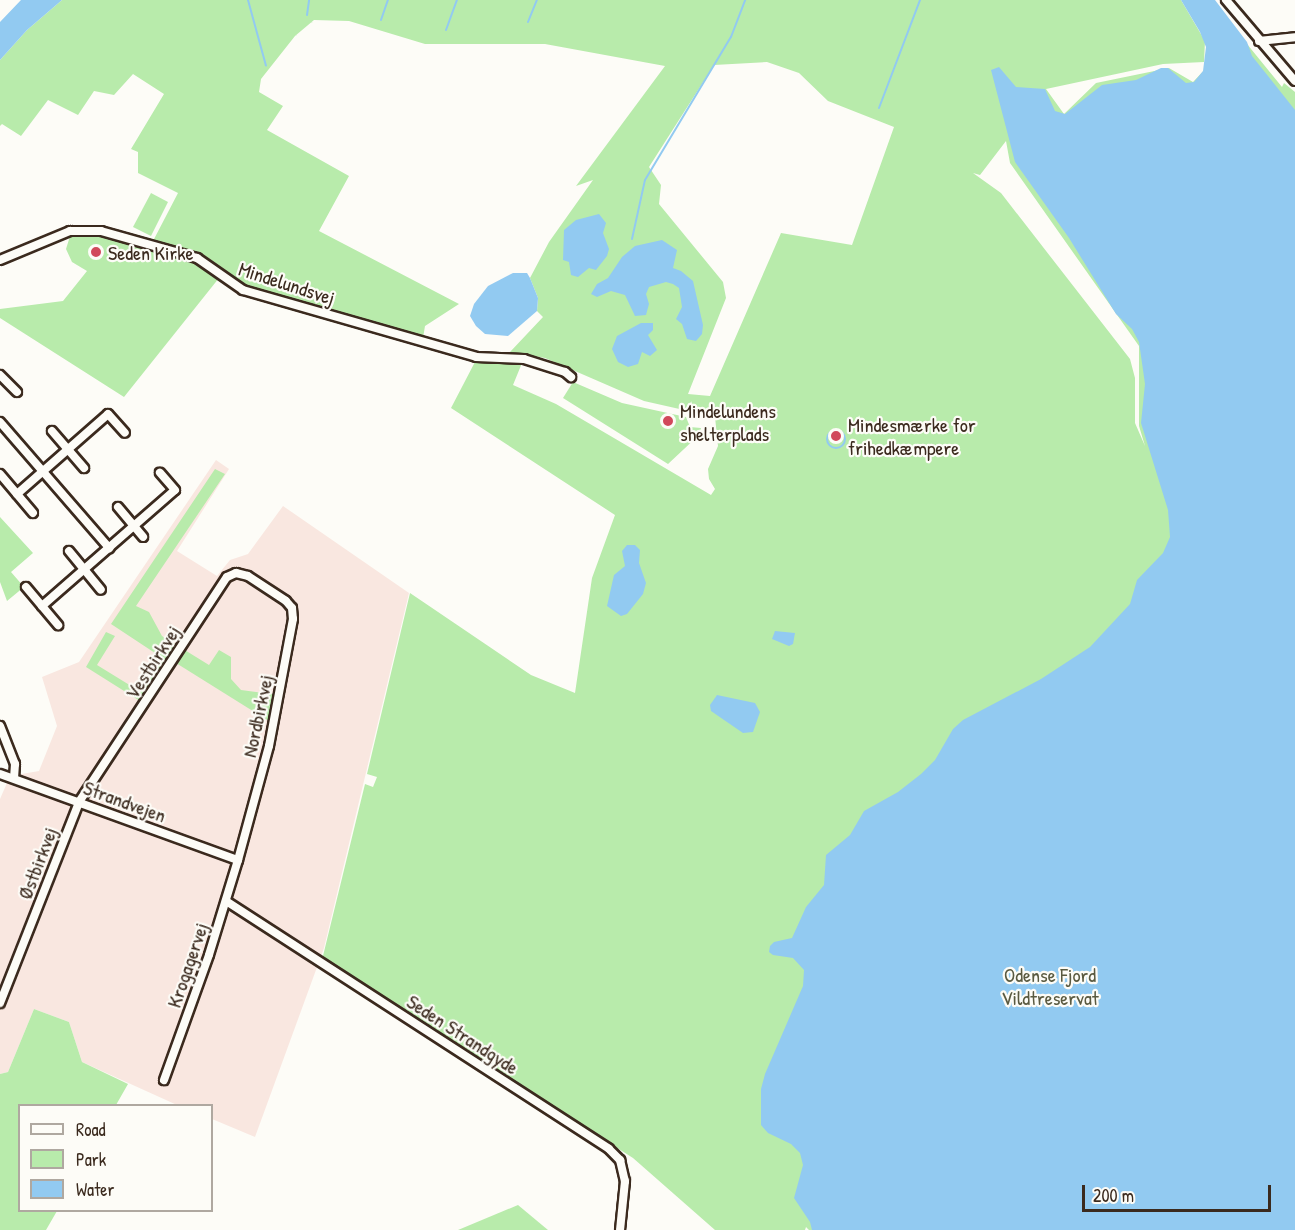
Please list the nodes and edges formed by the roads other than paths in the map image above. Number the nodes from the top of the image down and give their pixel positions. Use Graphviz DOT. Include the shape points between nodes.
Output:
graph roads {
  1 [pos="1226,0"];
  2 [pos="1295,37"];
  3 [pos="1259,41"];
  4 [pos="1295,81"];
  5 [pos="0,260"];
  6 [pos="0,375"];
  7 [pos="571,377"];
  8 [pos="17,392"];
  9 [pos="0,422"];
  10 [pos="52,430"];
  11 [pos="125,433"];
  12 [pos="68,449"];
  13 [pos="84,468"];
  14 [pos="43,471"];
  15 [pos="160,473"];
  16 [pos="0,474"];
  17 [pos="17,494"];
  18 [pos="118,507"];
  19 [pos="33,513"];
  20 [pos="134,526"];
  21 [pos="143,537"];
  22 [pos="109,548"];
  23 [pos="69,550"];
  24 [pos="84,569"];
  25 [pos="26,587"];
  26 [pos="267,588"];
  27 [pos="101,590"];
  28 [pos="42,606"];
  29 [pos="58,625"];
  30 [pos="0,726"];
  31 [pos="0,774"];
  32 [pos="14,778"];
  33 [pos="79,802"];
  34 [pos="238,860"];
  35 [pos="226,901"];
  36 [pos="0,1003"];
  37 [pos="164,1080"];
  38 [pos="620,1230"];
  1 -- 3 [label="street"];
  2 -- 3 [label="street"];
  3 -- 4 [label="street"];
  5 -- 7 [label="street, Mindelundsvej" via="70,231 100,231 197,258 243,290 476,357 524,359"];
  6 -- 8 [label="street"];
  9 -- 14 [label="street"];
  10 -- 12 [label="street"];
  11 -- 12 [label="street" via="108,414"];
  12 -- 13 [label="street"];
  12 -- 14 [label="street"];
  14 -- 17 [label="street"];
  14 -- 22 [label="street"];
  15 -- 20 [label="street" via="175,490"];
  16 -- 17 [label="street"];
  17 -- 19 [label="street"];
  18 -- 20 [label="street"];
  20 -- 21 [label="street"];
  20 -- 22 [label="street"];
  22 -- 24 [label="street"];
  23 -- 24 [label="street"];
  24 -- 27 [label="street"];
  24 -- 28 [label="street"];
  25 -- 28 [label="street"];
  26 -- 33 [label="street, Vestbirkvej" via="242,574 227,577"];
  26 -- 34 [label="street, Nordbirkvej" via="290,606 293,619 269,747"];
  28 -- 29 [label="street"];
  30 -- 32 [label="street" via="15,764"];
  31 -- 32 [label="street, Strandvejen"];
  32 -- 33 [label="street, Strandvejen"];
  33 -- 34 [label="street, Strandvejen"];
  33 -- 36 [label="street, Østbirkvej"];
  34 -- 35 [label="street, Krogagervej"];
  35 -- 37 [label="street, Krogagervej"];
  35 -- 38 [label="street, Seden Strandgyde" via="609,1149 620,1160 625,1182"];
}
